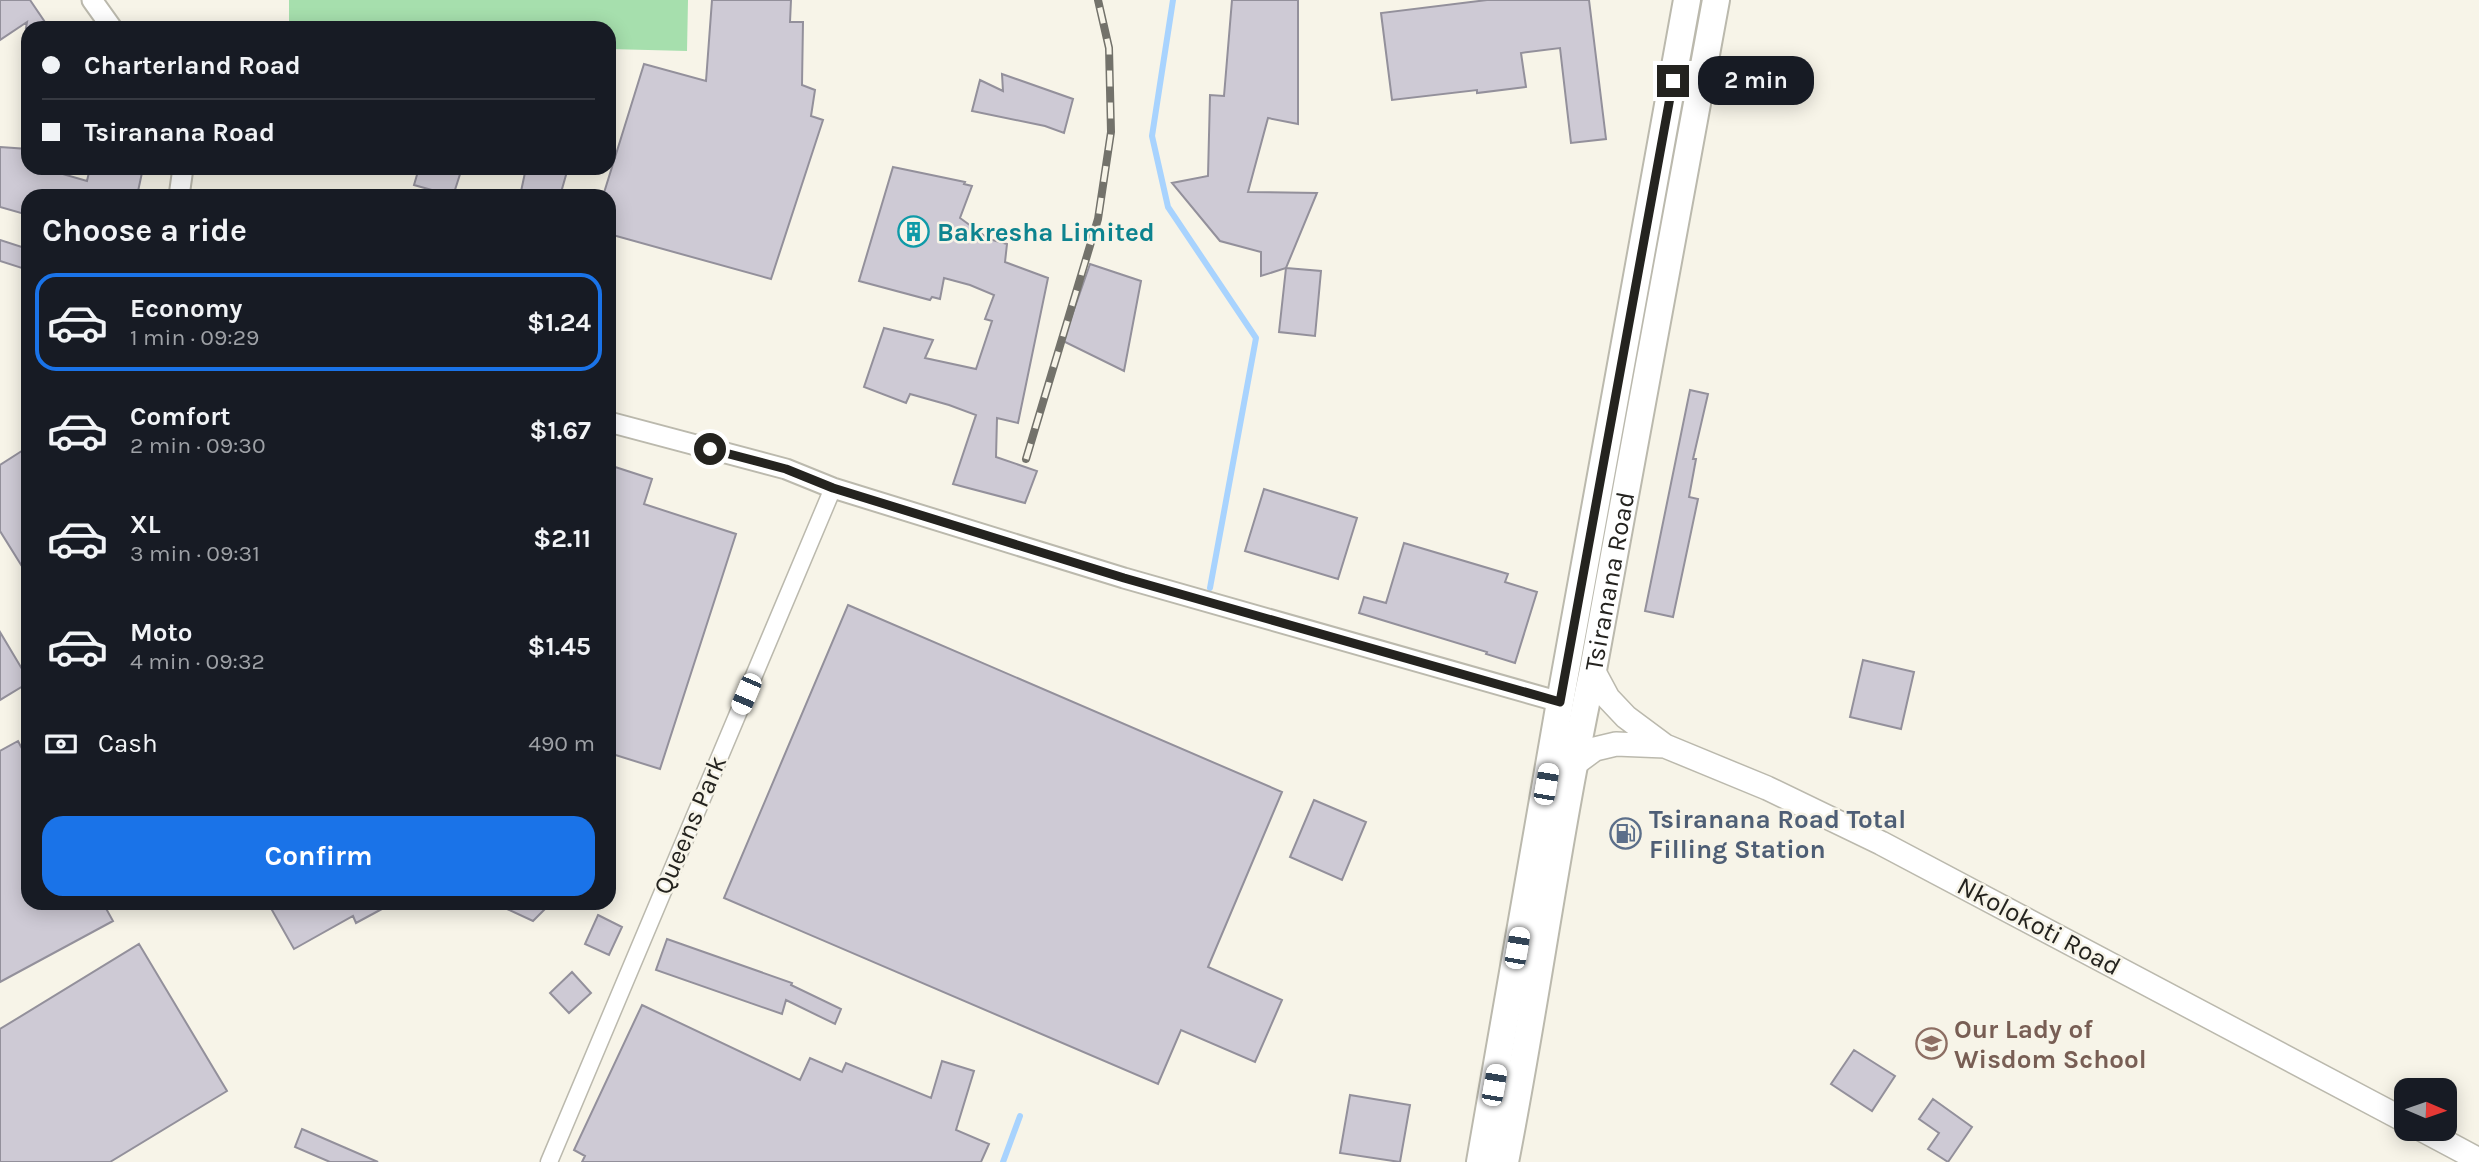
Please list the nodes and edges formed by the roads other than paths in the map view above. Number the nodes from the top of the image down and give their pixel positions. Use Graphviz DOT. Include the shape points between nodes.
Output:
graph roads {
  1 [pos="92,0"];
  2 [pos="1688,0"];
  3 [pos="1716,0"];
  4 [pos="107,21"];
  5 [pos="616,424"];
  6 [pos="833,488"];
  7 [pos="1593,670"];
  8 [pos="1560,702"];
  9 [pos="1665,746"];
  10 [pos="1572,766"];
  11 [pos="2394,1115"];
  12 [pos="2443,1141"];
  13 [pos="2479,1160"];
  14 [pos="549,1162"];
  15 [pos="1479,1162"];
  16 [pos="1505,1162"];
  1 -- 4 [label="street"];
  2 -- 8 [label="highway, Tsiranana Road"];
  3 -- 7 [label="highway, Tsiranana Road"];
  5 -- 6 [label="street" via="786,469"];
  6 -- 8 [label="street" via="1137,582"];
  6 -- 14 [label="street, Queens Park"];
  7 -- 9 [label="main road, Nkolokoti Road" via="1608,698"];
  7 -- 10 [label="highway, Tsiranana Road"];
  8 -- 15 [label="highway, Tsiranana Road"];
  9 -- 10 [label="main road, Nkolokoti Road" via="1616,744 1595,750"];
  9 -- 11 [label="main road, Nkolokoti Road" via="1881,843"];
  10 -- 16 [label="highway, Tsiranana Road"];
  12 -- 13 [label="main road"];
}
